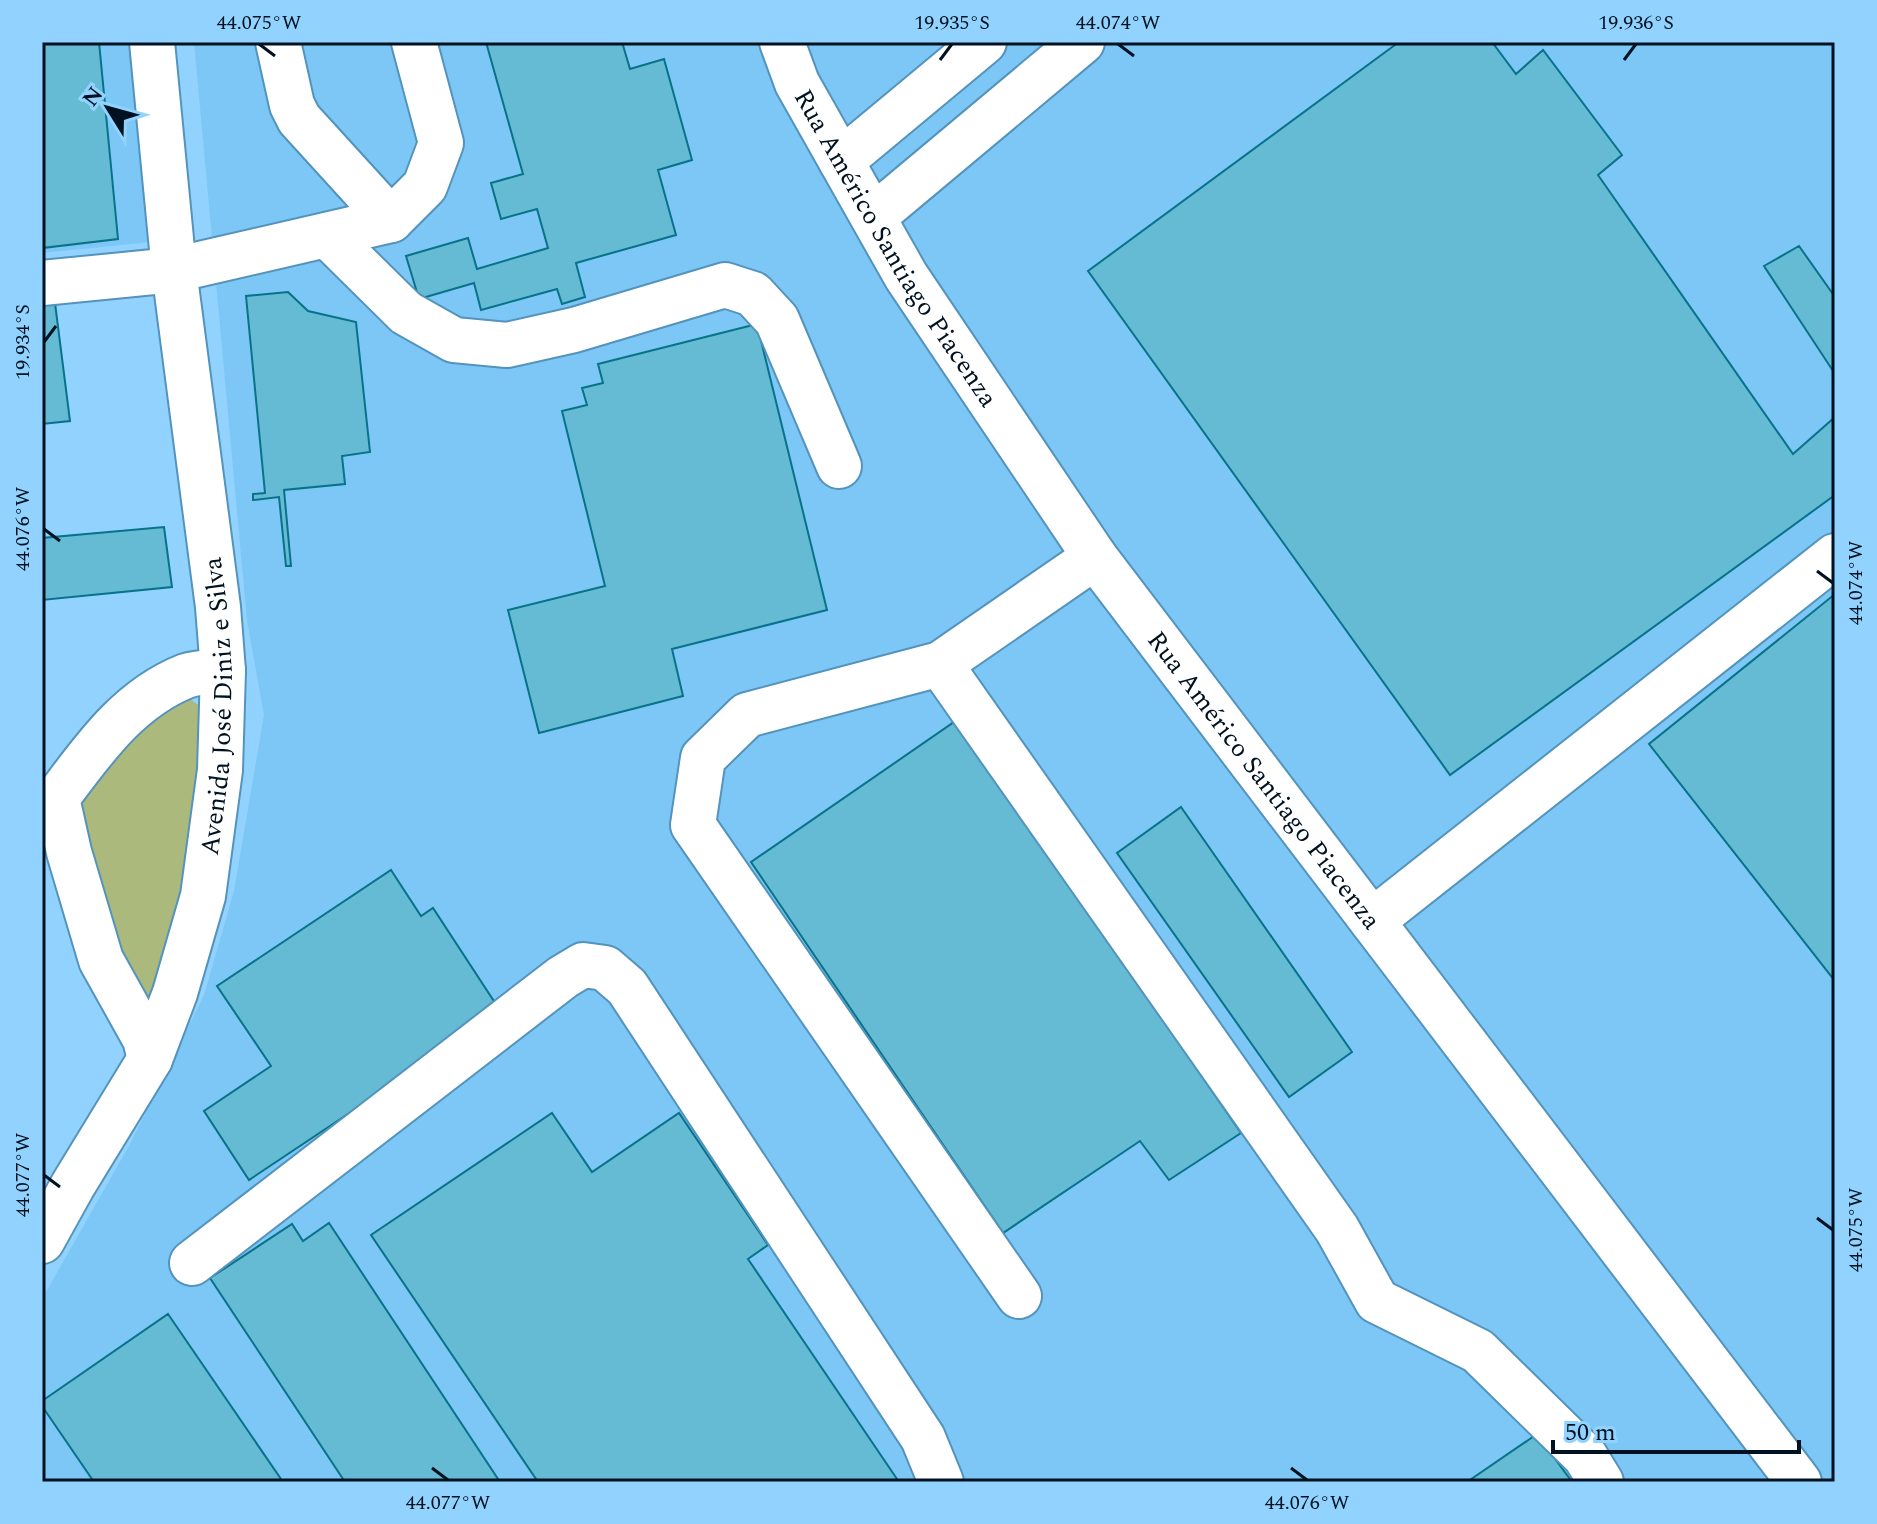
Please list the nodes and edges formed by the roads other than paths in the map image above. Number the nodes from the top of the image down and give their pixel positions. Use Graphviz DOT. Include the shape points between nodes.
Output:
graph roads {
  1 [pos="152,42"];
  2 [pos="278,42"];
  3 [pos="414,42"];
  4 [pos="782,42"];
  5 [pos="984,42"];
  6 [pos="1082,42"];
  7 [pos="841,161"];
  8 [pos="873,217"];
  9 [pos="391,220"];
  10 [pos="327,235"];
  11 [pos="174,270"];
  12 [pos="42,283"];
  13 [pos="839,466"];
  14 [pos="1835,556"];
  15 [pos="1095,557"];
  16 [pos="940,664"];
  17 [pos="223,671"];
  18 [pos="50,796"];
  19 [pos="1372,921"];
  20 [pos="150,1059"];
  21 [pos="42,1241"];
  22 [pos="192,1263"];
  23 [pos="1019,1296"];
  24 [pos="941,1482"];
  25 [pos="1601,1482"];
  26 [pos="1799,1482"];
  1 -- 11 [label="street, Avenida José Diniz e Silva"];
  2 -- 9 [label="street" via="299,119"];
  3 -- 9 [label="street" via="441,143 425,186"];
  4 -- 7 [label="street, Rua Américo Santiago Piacenza" via="797,83"];
  5 -- 7 [label="street"];
  6 -- 8 [label="street"];
  7 -- 8 [label="street, Rua Américo Santiago Piacenza"];
  8 -- 15 [label="street, Rua Américo Santiago Piacenza" via="906,276"];
  9 -- 10 [label="street"];
  10 -- 11 [label="street"];
  10 -- 13 [label="street" via="406,313 454,340 507,345 725,285 753,294 777,320"];
  11 -- 12 [label="street"];
  11 -- 17 [label="street, Avenida José Diniz e Silva"];
  14 -- 19 [label="street"];
  15 -- 16 [label="street"];
  15 -- 19 [label="street, Rua Américo Santiago Piacenza"];
  16 -- 23 [label="street" via="747,715 703,758 693,825"];
  16 -- 25 [label="street" via="1337,1229 1377,1301 1478,1351 1585,1456"];
  17 -- 18 [label="street" via="188,675 141,701"];
  17 -- 20 [label="street, Avenida José Diniz e Silva" via="220,770 203,896"];
  18 -- 20 [label="street" via="101,960 145,1039"];
  19 -- 26 [label="street, Rua Américo Santiago Piacenza"];
  20 -- 21 [label="street, Avenida José Diniz e Silva"];
  22 -- 24 [label="street" via="563,977 583,965 605,968 627,987 923,1438"];
}
